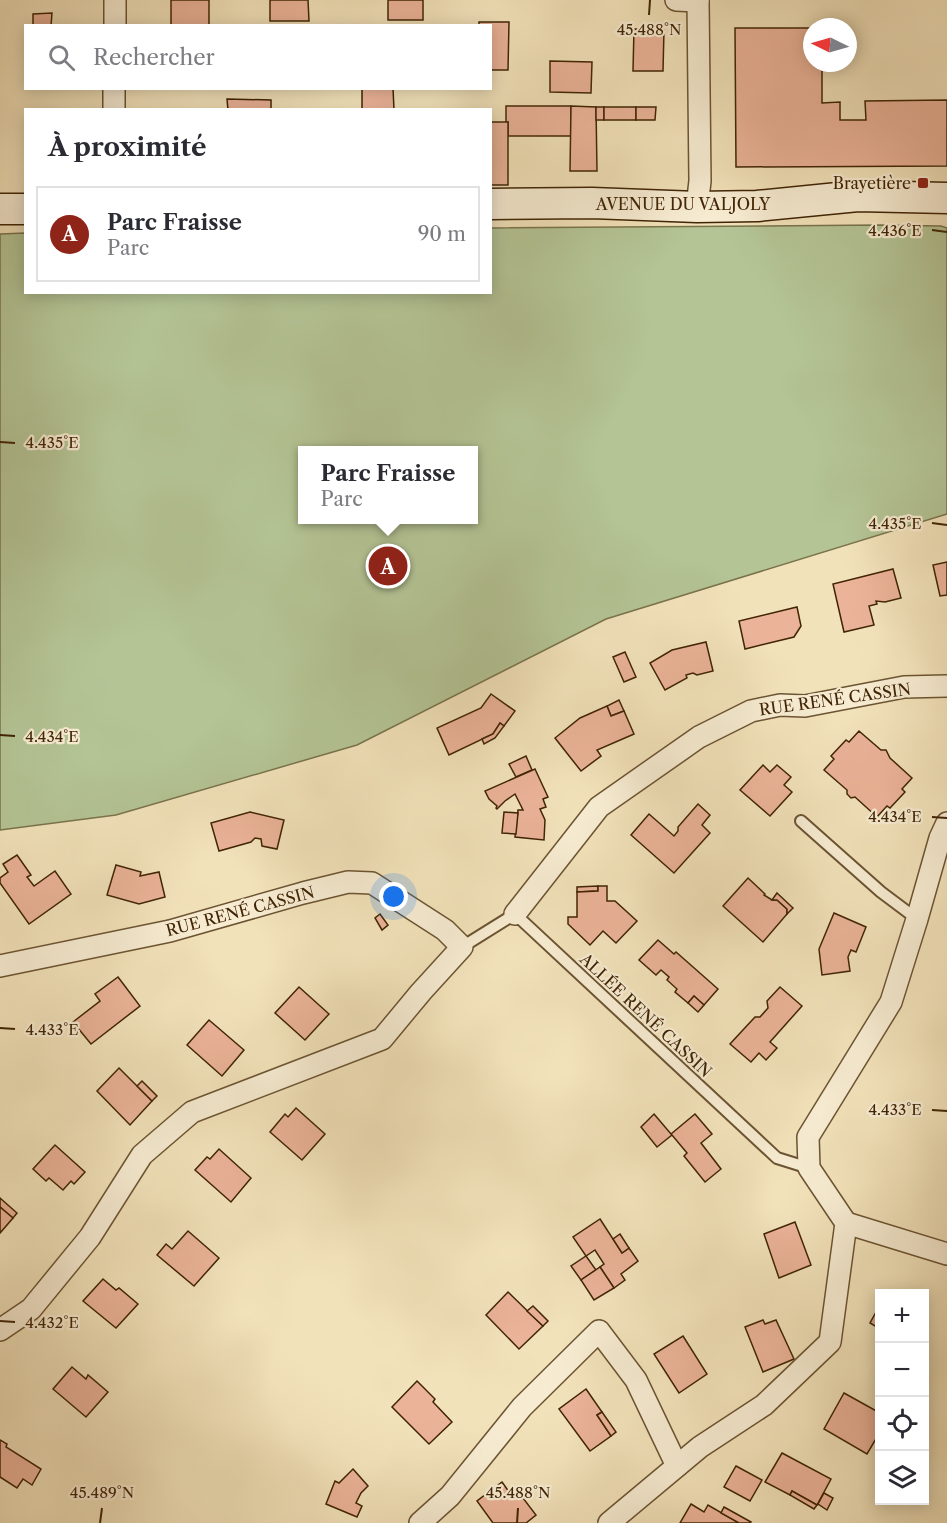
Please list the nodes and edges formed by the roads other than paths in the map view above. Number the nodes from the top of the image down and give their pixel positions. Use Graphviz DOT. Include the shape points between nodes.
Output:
graph roads {
  1 [pos="115,0"];
  2 [pos="676,0"];
  3 [pos="698,0"];
  4 [pos="115,24"];
  5 [pos="114,90"];
  6 [pos="114,108"];
  7 [pos="947,198"];
  8 [pos="492,204"];
  9 [pos="697,207"];
  10 [pos="0,209"];
  11 [pos="24,209"];
  12 [pos="947,686"];
  13 [pos="801,822"];
  14 [pos="947,823"];
  15 [pos="515,914"];
  16 [pos="917,919"];
  17 [pos="462,946"];
  18 [pos="0,966"];
  19 [pos="809,1168"];
  20 [pos="846,1222"];
  21 [pos="947,1254"];
  22 [pos="0,1330"];
  23 [pos="677,1466"];
  24 [pos="420,1523"];
  25 [pos="609,1523"];
  1 -- 4 [label="street"];
  2 -- 3 [label="street"];
  3 -- 9 [label="street"];
  5 -- 6 [label="street"];
  7 -- 9 [label="main road, AVENUE DU VALJOLY" via="858,196 757,206"];
  8 -- 9 [label="main road, AVENUE DU VALJOLY"];
  10 -- 11 [label="main road"];
  12 -- 15 [label="street, RUE RENÉ CASSIN" via="904,687 805,706 780,705 751,711 699,737 598,807"];
  13 -- 16 [label="lane"];
  14 -- 16 [label="street"];
  15 -- 17 [label="lane"];
  15 -- 19 [label="lane, ALLÉE RENÉ CASSIN" via="777,1158"];
  16 -- 19 [label="street" via="891,1002 808,1137"];
  17 -- 18 [label="street, RUE RENÉ CASSIN" via="445,930 372,883 348,882 170,931"];
  17 -- 22 [label="street" via="382,1039 192,1112 142,1155 90,1237 31,1309"];
  19 -- 20 [label="street"];
  20 -- 21 [label="street"];
  20 -- 23 [label="street" via="831,1342 764,1405"];
  23 -- 24 [label="street" via="636,1380 599,1331 522,1407 450,1496"];
  23 -- 25 [label="street"];
}
